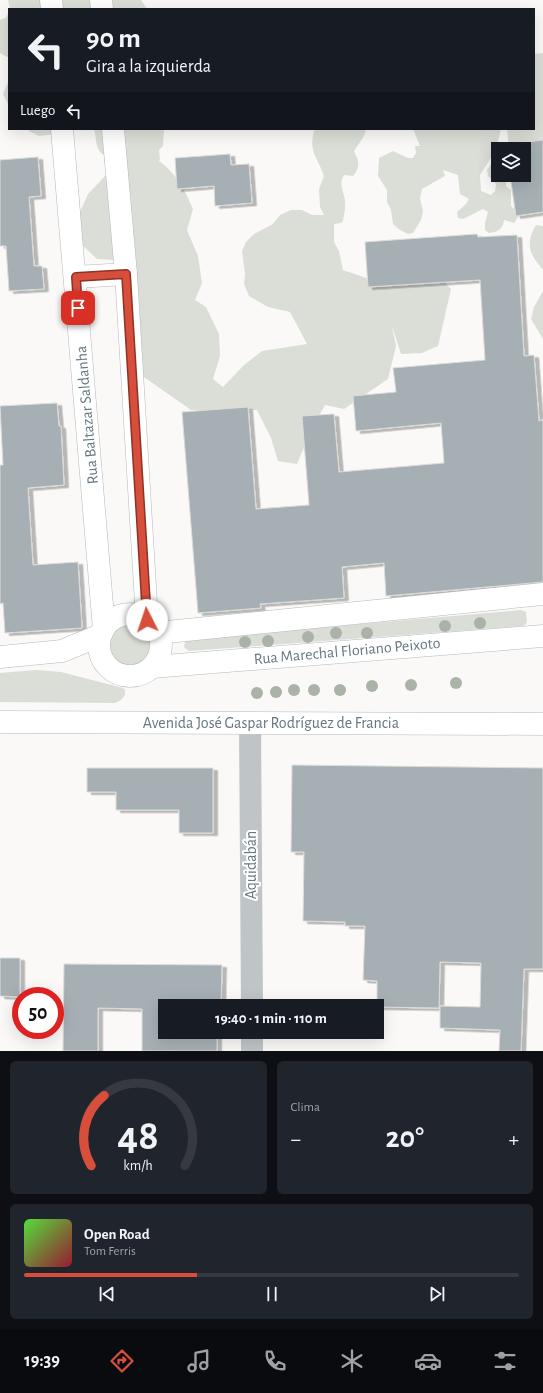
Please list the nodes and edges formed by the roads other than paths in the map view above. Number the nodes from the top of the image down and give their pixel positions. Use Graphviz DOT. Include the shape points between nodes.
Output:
graph roads {
  1 [pos="62,130"];
  2 [pos="113,130"];
  3 [pos="126,274"];
  4 [pos="76,277"];
  5 [pos="542,596"];
  6 [pos="152,626"];
  7 [pos="102,632"];
  8 [pos="543,636"];
  9 [pos="62,651"];
  10 [pos="0,657"];
  11 [pos="104,663"];
  12 [pos="152,667"];
  13 [pos="0,722"];
  14 [pos="250,723"];
  15 [pos="543,724"];
  16 [pos="252,999"];
  17 [pos="252,1039"];
  18 [pos="252,1051"];
  1 -- 4 [label="main road, Rua Baltazar Saldanha"];
  2 -- 3 [label="main road"];
  3 -- 4 [label="main road"];
  3 -- 6 [label="main road"];
  4 -- 7 [label="main road, Rua Baltazar Saldanha"];
  5 -- 6 [label="main road"];
  6 -- 7 [label="main road" via="138,616 125,615 116,618"];
  6 -- 12 [label="main road" via="160,641 160,651"];
  7 -- 9 [label="main road"];
  7 -- 11 [label="main road" via="99,650"];
  8 -- 12 [label="main road, Rua Marechal Floriano Peixoto"];
  9 -- 10 [label="main road"];
  9 -- 11 [label="main road"];
  11 -- 12 [label="main road" via="109,669 126,676 136,676"];
  13 -- 14 [label="main road, Avenida José Gaspar Rodríguez de Francia"];
  14 -- 15 [label="main road, Avenida José Gaspar Rodríguez de Francia"];
  14 -- 16 [label="street, Aquidabán"];
  17 -- 18 [label="street"];
}
